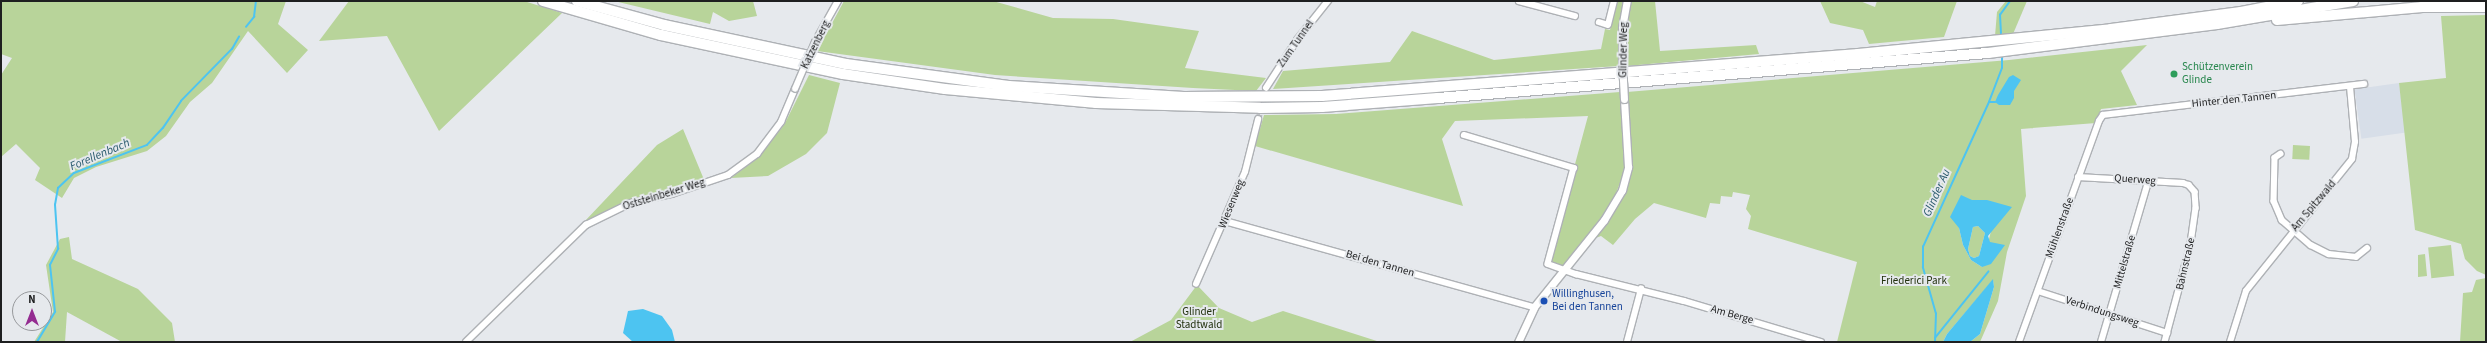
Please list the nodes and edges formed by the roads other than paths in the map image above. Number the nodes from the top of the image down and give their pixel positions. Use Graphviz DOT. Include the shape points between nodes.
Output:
graph roads {
  1 [pos="543,1"];
  2 [pos="577,1"];
  3 [pos="838,1"];
  4 [pos="1328,1"];
  5 [pos="1519,1"];
  6 [pos="1614,1"];
  7 [pos="1628,1"];
  8 [pos="2298,1"];
  9 [pos="2353,1"];
  10 [pos="2486,7"];
  11 [pos="1575,16"];
  12 [pos="2262,17"];
  13 [pos="1599,22"];
  14 [pos="2364,84"];
  15 [pos="2350,87"];
  16 [pos="1266,88"];
  17 [pos="795,89"];
  18 [pos="2103,115"];
  19 [pos="1258,120"];
  20 [pos="1464,135"];
  21 [pos="2281,154"];
  22 [pos="2078,177"];
  23 [pos="2148,182"];
  24 [pos="2191,186"];
  25 [pos="1225,221"];
  26 [pos="2294,231"];
  27 [pos="2367,248"];
  28 [pos="1563,270"];
  29 [pos="1196,284"];
  30 [pos="1641,290"];
  31 [pos="2038,291"];
  32 [pos="1534,307"];
  33 [pos="2109,316"];
  34 [pos="2167,333"];
  35 [pos="466,342"];
  36 [pos="1518,342"];
  37 [pos="1627,342"];
  38 [pos="1821,342"];
  39 [pos="2020,342"];
  40 [pos="2101,342"];
  41 [pos="2165,342"];
  42 [pos="2230,342"];
  1 -- 12 [label="highway" via="661,36 843,74 1007,96 1183,108 1322,106 1711,76 2072,44"];
  2 -- 8 [label="highway" via="664,25 846,64 1009,86 1199,97 1291,97 1843,55 2111,29 2240,12"];
  3 -- 17 [label="street, Katzenberg, bridge" via="815,42"];
  4 -- 16 [label="street, Zum Tunnel" via="1297,40"];
  5 -- 11 [label="street"];
  6 -- 13 [label="street" via="1608,25"];
  7 -- 28 [label="street, Glinder Weg, bridge" via="1622,32 1628,167 1626,180 1604,220"];
  9 -- 12 [label="highway"];
  10 -- 12 [label="highway" via="2422,7 2276,21"];
  14 -- 15 [label="street, Hinter den Tannen"];
  15 -- 18 [label="street, Hinter den Tannen"];
  15 -- 26 [label="street, Am Spitzwald" via="2355,142 2352,159"];
  17 -- 35 [label="street, Oststeinbeker Weg" via="781,122 757,154 728,175 672,194 631,203 586,225"];
  18 -- 22 [label="street, Mühlenstraße"];
  19 -- 25 [label="street, Wiesenweg" via="1244,172"];
  20 -- 28 [label="street" via="1574,168 1548,264"];
  21 -- 26 [label="street" via="2275,158 2275,207 2280,218"];
  22 -- 23 [label="street, Querweg"];
  22 -- 31 [label="street, Mühlenstraße"];
  23 -- 24 [label="street, Querweg" via="2181,182"];
  23 -- 33 [label="street, Mittelstraße"];
  24 -- 34 [label="street, Bahnstraße" via="2196,198 2193,236"];
  25 -- 29 [label="street, Wiesenweg"];
  25 -- 32 [label="street, Bei den Tannen"];
  26 -- 27 [label="street" via="2313,247 2334,256 2356,257"];
  26 -- 42 [label="street, Am Spitzwald" via="2246,291"];
  28 -- 30 [label="street, Am Berge"];
  28 -- 32 [label="street, Glinder Weg"];
  30 -- 37 [label="street"];
  30 -- 38 [label="street, Am Berge"];
  31 -- 33 [label="street, Verbindungsweg"];
  31 -- 39 [label="street, Mühlenstraße"];
  32 -- 36 [label="street, Glinder Weg"];
  33 -- 34 [label="street, Verbindungsweg"];
  33 -- 40 [label="street, Mittelstraße"];
  34 -- 41 [label="street, Bahnstraße"];
}
